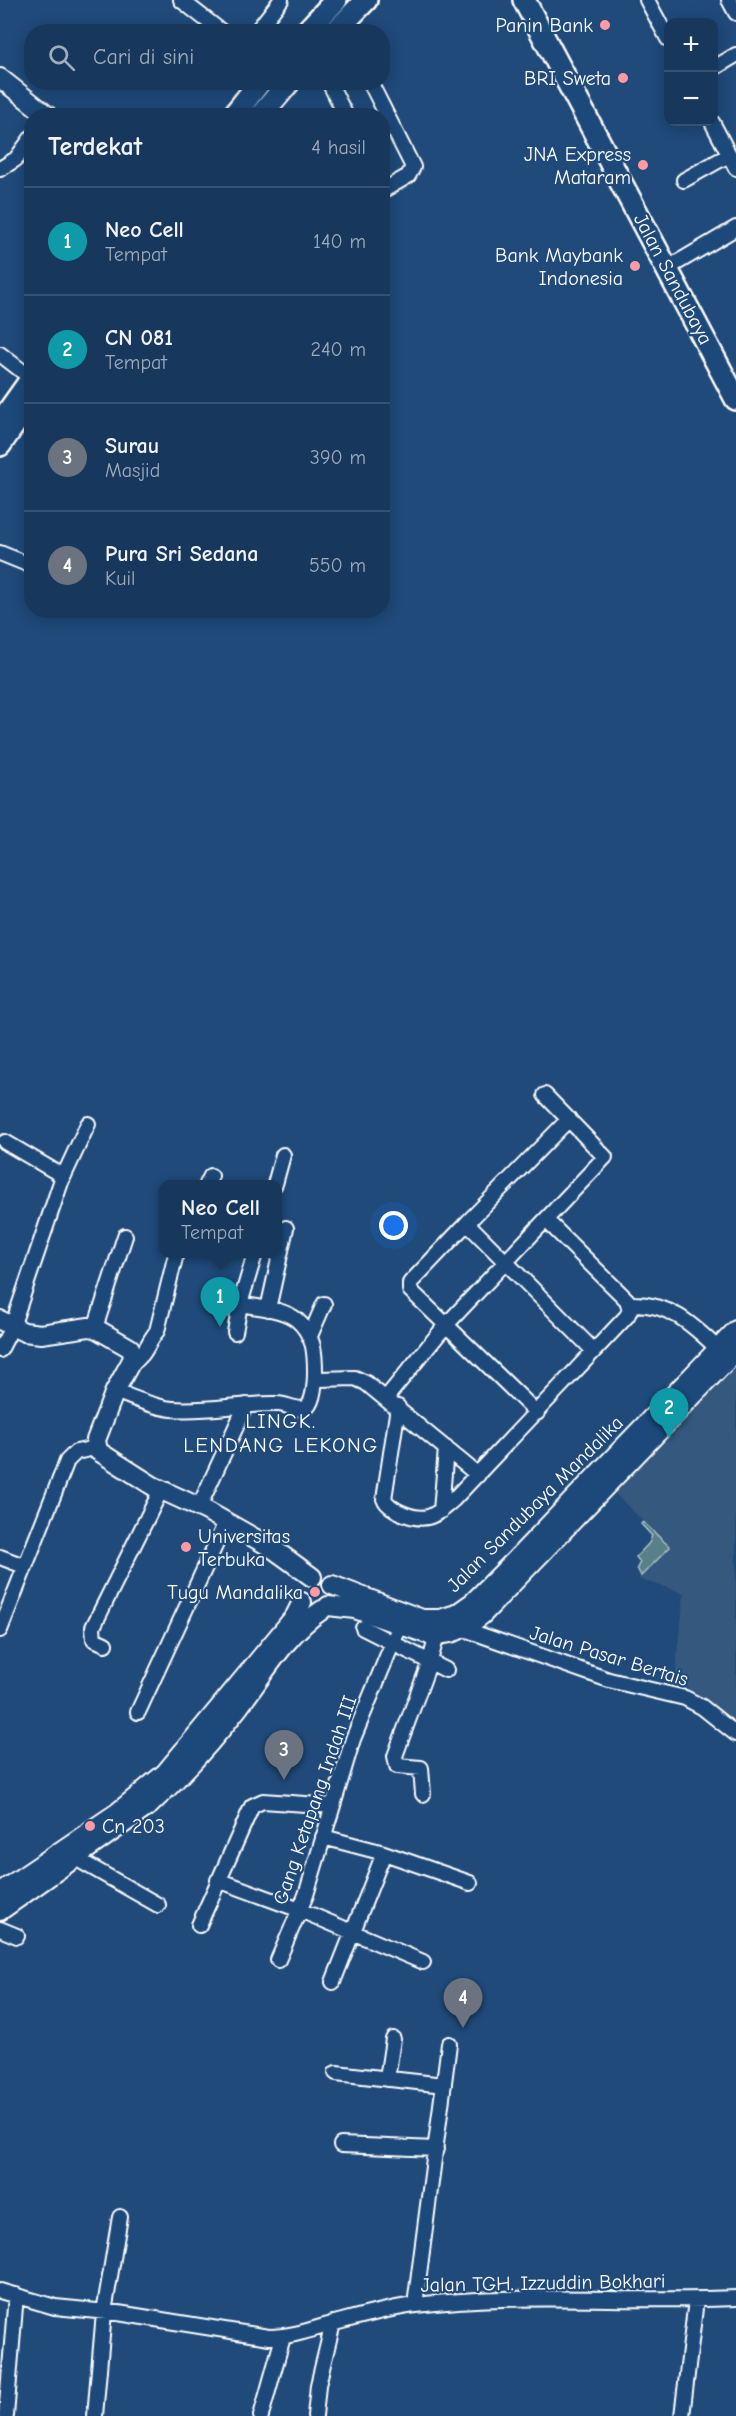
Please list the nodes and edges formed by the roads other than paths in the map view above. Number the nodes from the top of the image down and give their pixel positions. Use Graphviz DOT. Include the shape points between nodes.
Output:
graph roads {
  1 [pos="181,0"];
  2 [pos="281,0"];
  3 [pos="366,0"];
  4 [pos="524,0"];
  5 [pos="647,0"];
  6 [pos="729,0"];
  7 [pos="331,5"];
  8 [pos="736,13"];
  9 [pos="212,24"];
  10 [pos="262,24"];
  11 [pos="313,24"];
  12 [pos="338,24"];
  13 [pos="345,24"];
  14 [pos="664,30"];
  15 [pos="736,55"];
  16 [pos="718,66"];
  17 [pos="0,78"];
  18 [pos="267,90"];
  19 [pos="270,90"];
  20 [pos="333,90"];
  21 [pos="373,90"];
  22 [pos="38,108"];
  23 [pos="243,108"];
  24 [pos="263,108"];
  25 [pos="342,108"];
  26 [pos="382,108"];
  27 [pos="390,124"];
  28 [pos="714,126"];
  29 [pos="24,148"];
  30 [pos="729,155"];
  31 [pos="736,168"];
  32 [pos="0,169"];
  33 [pos="684,180"];
  34 [pos="390,186"];
  35 [pos="736,228"];
  36 [pos="668,268"];
  37 [pos="0,354"];
  38 [pos="24,373"];
  39 [pos="24,388"];
  40 [pos="736,399"];
  41 [pos="24,411"];
  42 [pos="0,423"];
  43 [pos="0,445"];
  44 [pos="0,553"];
  45 [pos="24,563"];
  46 [pos="545,1095"];
  47 [pos="568,1119"];
  48 [pos="88,1124"];
  49 [pos="5,1142"];
  50 [pos="283,1155"];
  51 [pos="63,1176"];
  52 [pos="276,1180"];
  53 [pos="546,1220"];
  54 [pos="467,1223"];
  55 [pos="286,1228"];
  56 [pos="125,1236"];
  57 [pos="282,1246"];
  58 [pos="175,1258"];
  59 [pos="254,1258"];
  60 [pos="279,1258"];
  61 [pos="506,1262"];
  62 [pos="240,1304"];
  63 [pos="324,1304"];
  64 [pos="629,1304"];
  65 [pos="268,1309"];
  66 [pos="6,1324"];
  67 [pos="446,1325"];
  68 [pos="95,1328"];
  69 [pos="736,1330"];
  70 [pos="235,1332"];
  71 [pos="309,1336"];
  72 [pos="0,1350"];
  73 [pos="593,1350"];
  74 [pos="727,1350"];
  75 [pos="131,1364"];
  76 [pos="320,1379"];
  77 [pos="115,1391"];
  78 [pos="386,1398"];
  79 [pos="246,1406"];
  80 [pos="398,1407"];
  81 [pos="537,1413"];
  82 [pos="96,1448"];
  83 [pos="446,1448"];
  84 [pos="478,1475"];
  85 [pos="161,1490"];
  86 [pos="199,1507"];
  87 [pos="441,1510"];
  88 [pos="226,1522"];
  89 [pos="0,1557"];
  90 [pos="24,1566"];
  91 [pos="519,1566"];
  92 [pos="312,1577"];
  93 [pos="332,1585"];
  94 [pos="302,1602"];
  95 [pos="325,1608"];
  96 [pos="400,1624"];
  97 [pos="363,1628"];
  98 [pos="464,1629"];
  99 [pos="0,1630"];
  100 [pos="437,1635"];
  101 [pos="105,1644"];
  102 [pos="391,1647"];
  103 [pos="427,1667"];
  104 [pos="446,1670"];
  105 [pos="138,1712"];
  106 [pos="736,1734"];
  107 [pos="423,1794"];
  108 [pos="333,1806"];
  109 [pos="323,1838"];
  110 [pos="384,1853"];
  111 [pos="67,1854"];
  112 [pos="218,1880"];
  113 [pos="470,1883"];
  114 [pos="0,1892"];
  115 [pos="158,1905"];
  116 [pos="300,1910"];
  117 [pos="0,1911"];
  118 [pos="199,1925"];
  119 [pos="0,1929"];
  120 [pos="353,1931"];
  121 [pos="17,1936"];
  122 [pos="279,1960"];
  123 [pos="423,1962"];
  124 [pos="333,1982"];
  125 [pos="393,2039"];
  126 [pos="449,2044"];
  127 [pos="336,2073"];
  128 [pos="387,2079"];
  129 [pos="444,2085"];
  130 [pos="341,2145"];
  131 [pos="436,2149"];
  132 [pos="120,2217"];
  133 [pos="0,2291"];
  134 [pos="16,2295"];
  135 [pos="736,2298"];
  136 [pos="696,2300"];
  137 [pos="415,2305"];
  138 [pos="104,2312"];
  139 [pos="333,2324"];
  140 [pos="283,2337"];
  141 [pos="4,2393"];
  142 [pos="6,2416"];
  143 [pos="95,2416"];
  144 [pos="261,2416"];
  145 [pos="315,2416"];
  146 [pos="682,2416"];
  1 -- 9 [label="street"];
  2 -- 10 [label="street"];
  3 -- 13 [label="highway"];
  4 -- 36 [label="highway, Jalan Sandubaya"];
  5 -- 14 [label="street"];
  6 -- 8 [label="street"];
  7 -- 11 [label="highway"];
  7 -- 12 [label="street"];
  15 -- 16 [label="street"];
  17 -- 22 [label="main road"];
  18 -- 23 [label="highway"];
  19 -- 24 [label="highway"];
  20 -- 25 [label="street"];
  21 -- 26 [label="street"];
  27 -- 34 [label="street" via="412,167 408,176"];
  28 -- 30 [label="street"];
  29 -- 32 [label="street" via="16,159"];
  30 -- 31 [label="street"];
  30 -- 33 [label="street"];
  35 -- 36 [label="street"];
  36 -- 40 [label="highway, Jalan Sandubaya"];
  37 -- 38 [label="street"];
  39 -- 42 [label="highway"];
  41 -- 43 [label="highway"];
  44 -- 45 [label="street"];
  46 -- 47 [label="street"];
  47 -- 53 [label="street" via="605,1157"];
  47 -- 54 [label="street"];
  48 -- 51 [label="street"];
  49 -- 51 [label="street"];
  50 -- 52 [label="street"];
  51 -- 66 [label="street"];
  53 -- 61 [label="street"];
  53 -- 64 [label="street"];
  54 -- 61 [label="street"];
  54 -- 67 [label="street" via="409,1285 412,1294"];
  55 -- 57 [label="street"];
  56 -- 68 [label="street"];
  58 -- 75 [label="street" via="157,1332 145,1353"];
  59 -- 62 [label="street"];
  60 -- 65 [label="street"];
  61 -- 67 [label="street"];
  61 -- 73 [label="street"];
  62 -- 65 [label="street"];
  62 -- 70 [label="street"];
  63 -- 71 [label="street"];
  64 -- 73 [label="street" via="627,1316"];
  64 -- 74 [label="street" via="663,1307"];
  65 -- 71 [label="street" via="291,1316"];
  66 -- 68 [label="main road" via="41,1334 80,1326"];
  66 -- 72 [label="street"];
  67 -- 78 [label="street"];
  67 -- 81 [label="street"];
  68 -- 75 [label="main road" via="130,1348"];
  69 -- 74 [label="main road, Jalan Sandubaya Mandalika"];
  71 -- 79 [label="street" via="315,1368 310,1403 300,1408 281,1404"];
  73 -- 81 [label="street"];
  74 -- 91 [label="main road, Jalan Sandubaya Mandalika"];
  75 -- 77 [label="main road"];
  76 -- 78 [label="street" via="356,1378"];
  77 -- 79 [label="street" via="169,1408"];
  77 -- 82 [label="main road"];
  78 -- 80 [label="street"];
  79 -- 86 [label="street"];
  80 -- 83 [label="street"];
  80 -- 87 [label="street" via="384,1499 394,1509 417,1517 429,1517"];
  81 -- 84 [label="street"];
  82 -- 85 [label="main road"];
  82 -- 90 [label="street" via="76,1452 67,1461"];
  83 -- 84 [label="street"];
  83 -- 87 [label="street"];
  84 -- 87 [label="street"];
  85 -- 86 [label="main road"];
  85 -- 101 [label="street" via="93,1627 94,1639"];
  86 -- 88 [label="main road"];
  88 -- 92 [label="main road"];
  88 -- 105 [label="street"];
  89 -- 90 [label="street"];
  90 -- 99 [label="street"];
  91 -- 93 [label="main road, Jalan Sandubaya Mandalika" via="456,1614 440,1619 413,1617"];
  91 -- 98 [label="main road" via="482,1615"];
  92 -- 93 [label="main road"];
  92 -- 94 [label="main road" via="302,1587"];
  93 -- 95 [label="main road" via="334,1592"];
  94 -- 95 [label="main road" via="314,1610"];
  94 -- 111 [label="main road" via="295,1616 165,1773"];
  95 -- 96 [label="main road" via="355,1609"];
  95 -- 111 [label="main road" via="301,1626 179,1778 150,1805"];
  96 -- 100 [label="main road"];
  96 -- 102 [label="street, Gang Ketapang Indah III"];
  97 -- 102 [label="street"];
  98 -- 100 [label="main road"];
  98 -- 106 [label="street, Jalan Pasar Bertais" via="609,1680 685,1698"];
  100 -- 103 [label="street"];
  102 -- 103 [label="street"];
  102 -- 108 [label="street, Gang Ketapang Indah III" via="352,1739"];
  103 -- 104 [label="street"];
  103 -- 107 [label="street" via="395,1756 397,1766 421,1768"];
  108 -- 109 [label="street, Gang Ketapang Indah III"];
  108 -- 112 [label="street" via="266,1801 254,1804"];
  109 -- 110 [label="street"];
  109 -- 116 [label="street, Gang Ketapang Indah III"];
  110 -- 113 [label="street"];
  110 -- 120 [label="street"];
  111 -- 114 [label="main road"];
  111 -- 115 [label="street"];
  111 -- 117 [label="main road" via="39,1886"];
  112 -- 116 [label="street"];
  112 -- 118 [label="street"];
  116 -- 120 [label="street"];
  116 -- 122 [label="street, Gang Ketapang Indah III"];
  119 -- 121 [label="street"];
  120 -- 123 [label="street"];
  120 -- 124 [label="street"];
  125 -- 128 [label="street"];
  126 -- 129 [label="street"];
  127 -- 128 [label="street"];
  128 -- 129 [label="street"];
  129 -- 131 [label="street"];
  130 -- 131 [label="street"];
  131 -- 137 [label="street"];
  132 -- 138 [label="street"];
  133 -- 134 [label="street, Jalan TGH. Izzuddin Bokhari"];
  134 -- 138 [label="street, Jalan TGH. Izzuddin Bokhari" via="55,2307"];
  134 -- 141 [label="street"];
  135 -- 136 [label="street, Jalan TGH. Izzuddin Bokhari"];
  136 -- 137 [label="street, Jalan TGH. Izzuddin Bokhari" via="514,2299"];
  136 -- 146 [label="street"];
  137 -- 139 [label="street, Jalan TGH. Izzuddin Bokhari"];
  138 -- 140 [label="street, Jalan TGH. Izzuddin Bokhari"];
  138 -- 143 [label="street"];
  139 -- 140 [label="street, Jalan TGH. Izzuddin Bokhari"];
  139 -- 145 [label="street" via="318,2385"];
  140 -- 144 [label="street"];
  141 -- 142 [label="street"];
}
